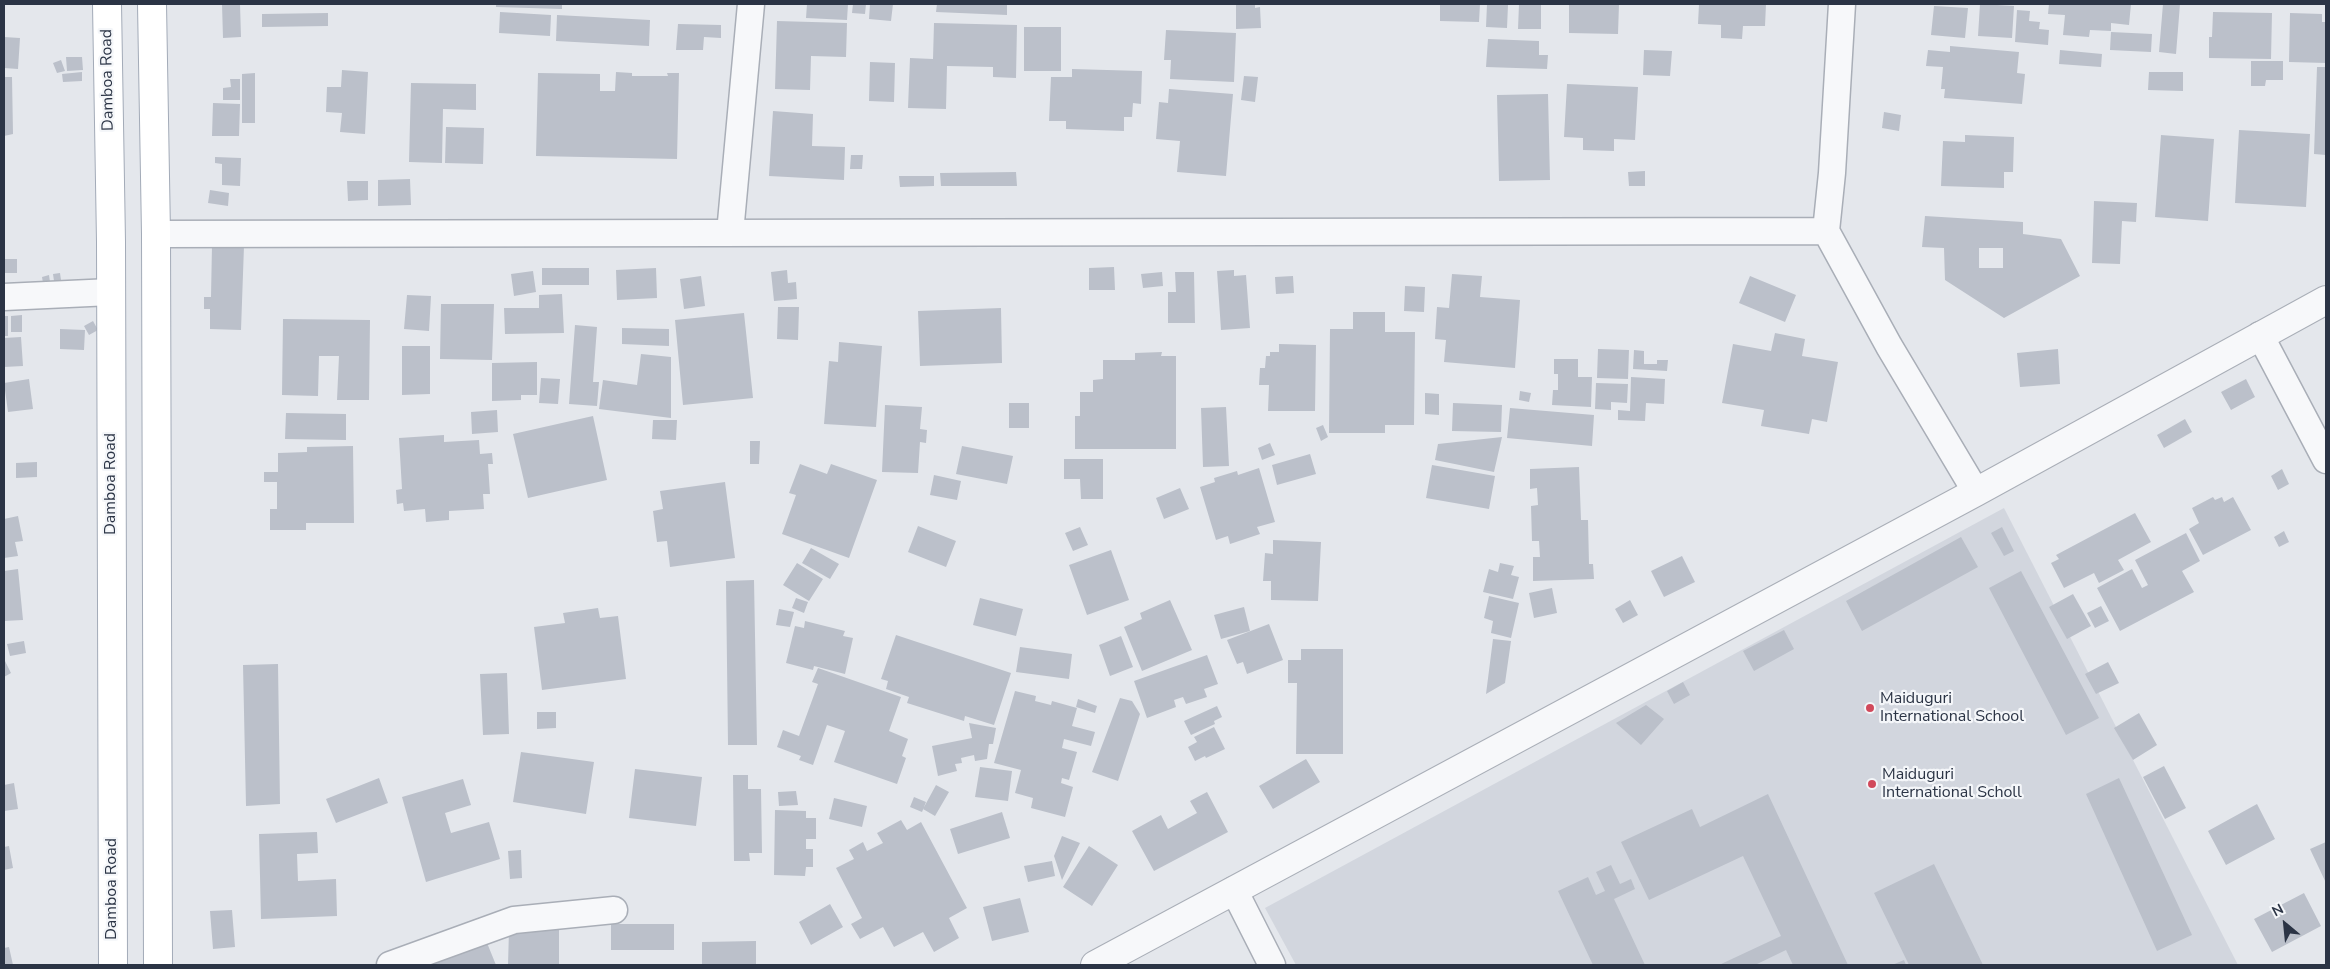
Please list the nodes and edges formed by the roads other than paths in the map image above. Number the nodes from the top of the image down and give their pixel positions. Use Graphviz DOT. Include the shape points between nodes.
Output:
graph roads {
  1 [pos="107,4"];
  2 [pos="152,4"];
  3 [pos="751,4"];
  4 [pos="1842,4"];
  5 [pos="1826,231"];
  6 [pos="730,233"];
  7 [pos="156,234"];
  8 [pos="111,292"];
  9 [pos="4,297"];
  10 [pos="2326,300"];
  11 [pos="2260,335"];
  12 [pos="2326,460"];
  13 [pos="1976,492"];
  14 [pos="1234,890"];
  15 [pos="614,910"];
  16 [pos="113,965"];
  17 [pos="158,965"];
  18 [pos="390,965"];
  19 [pos="1095,965"];
  20 [pos="1272,965"];
  1 -- 8 [label="main road, Damboa Road"];
  2 -- 7 [label="main road"];
  3 -- 6 [label="street"];
  4 -- 5 [label="street"];
  5 -- 6 [label="street"];
  5 -- 13 [label="street" via="1889,346"];
  6 -- 7 [label="street"];
  7 -- 17 [label="main road"];
  8 -- 9 [label="street"];
  8 -- 16 [label="main road, Damboa Road"];
  10 -- 11 [label="street"];
  11 -- 12 [label="street"];
  11 -- 13 [label="street"];
  13 -- 14 [label="street"];
  14 -- 19 [label="street"];
  14 -- 20 [label="street"];
  15 -- 18 [label="street" via="514,920"];
}
